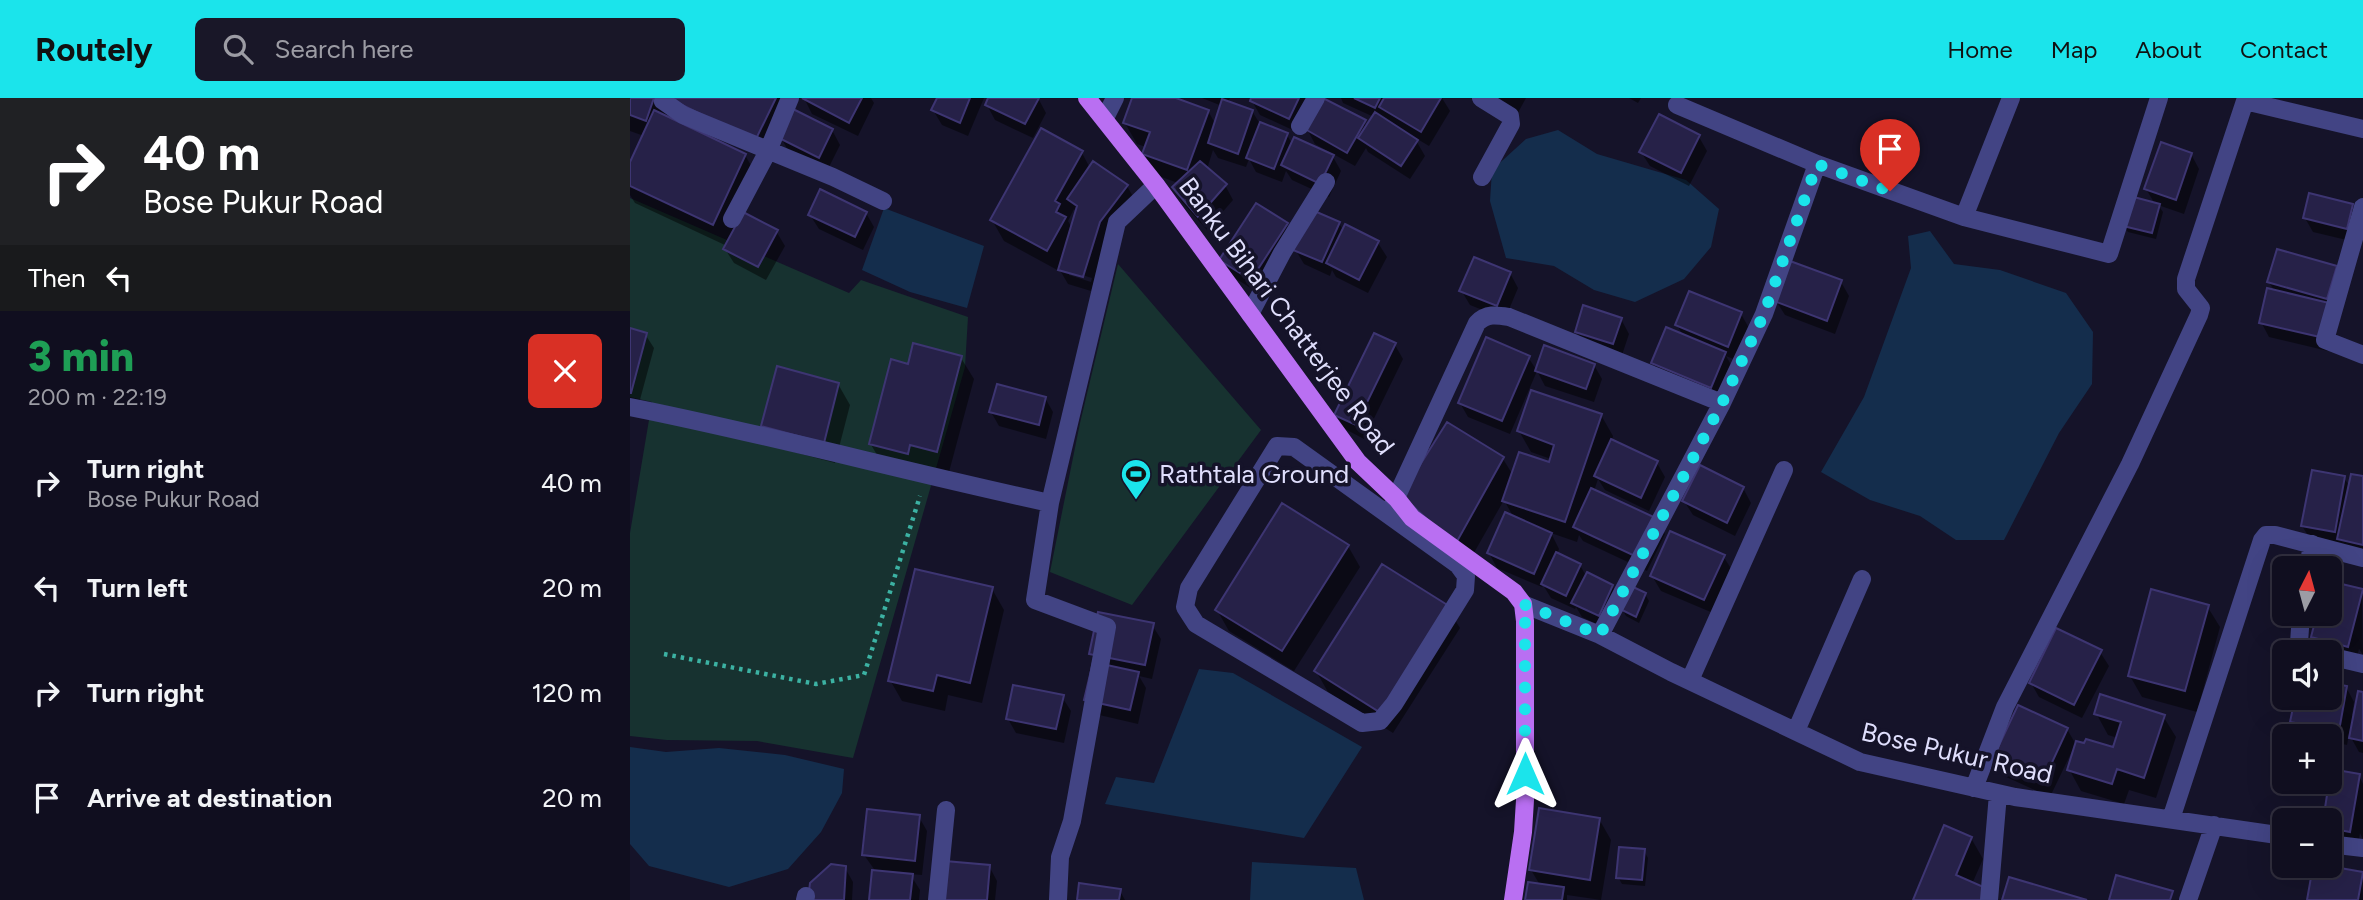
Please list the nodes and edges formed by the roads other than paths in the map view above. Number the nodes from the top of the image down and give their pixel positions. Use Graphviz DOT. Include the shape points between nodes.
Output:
graph roads {
  1 [pos="664,98"];
  2 [pos="790,98"];
  3 [pos="1087,98"];
  4 [pos="1115,98"];
  5 [pos="1316,98"];
  6 [pos="1481,98"];
  7 [pos="2011,98"];
  8 [pos="2159,98"];
  9 [pos="2245,100"];
  10 [pos="1677,104"];
  11 [pos="1105,118"];
  12 [pos="1300,126"];
  13 [pos="2363,129"];
  14 [pos="768,151"];
  15 [pos="1817,164"];
  16 [pos="1482,177"];
  17 [pos="1326,182"];
  18 [pos="1156,185"];
  19 [pos="883,201"];
  20 [pos="2363,207"];
  21 [pos="1964,217"];
  22 [pos="732,219"];
  23 [pos="1250,314"];
  24 [pos="2363,355"];
  25 [pos="1722,403"];
  26 [pos="630,407"];
  27 [pos="1784,470"];
  28 [pos="1050,503"];
  29 [pos="1392,507"];
  30 [pos="2312,544"];
  31 [pos="2310,556"];
  32 [pos="2363,558"];
  33 [pos="1862,579"];
  34 [pos="1523,604"];
  35 [pos="1600,635"];
  36 [pos="2342,659"];
  37 [pos="2363,664"];
  38 [pos="1690,680"];
  39 [pos="1796,731"];
  40 [pos="1974,788"];
  41 [pos="1998,794"];
  42 [pos="946,810"];
  43 [pos="2171,819"];
  44 [pos="2214,825"];
  45 [pos="2272,834"];
  46 [pos="2342,846"];
  47 [pos="2363,848"];
  48 [pos="937,900"];
  49 [pos="1058,900"];
  50 [pos="1513,900"];
  51 [pos="1989,900"];
  52 [pos="2188,900"];
  1 -- 14 [label="street" via="683,115"];
  2 -- 14 [label="street"];
  3 -- 11 [label="main road, Banku Bihari Chatterjee Road"];
  4 -- 11 [label="street"];
  5 -- 12 [label="street"];
  6 -- 16 [label="street" via="1510,116 1511,124"];
  7 -- 21 [label="street"];
  8 -- 21 [label="street" via="2109,254"];
  9 -- 13 [label="street"];
  9 -- 40 [label="street" via="2186,279 2186,289 2201,308 2199,315 2130,464 2005,707"];
  10 -- 15 [label="street"];
  11 -- 18 [label="main road, Banku Bihari Chatterjee Road"];
  14 -- 19 [label="street"];
  14 -- 22 [label="street"];
  15 -- 21 [label="street"];
  15 -- 25 [label="street" via="1764,314"];
  17 -- 23 [label="street"];
  18 -- 23 [label="main road, Banku Bihari Chatterjee Road"];
  18 -- 28 [label="street" via="1117,222"];
  20 -- 24 [label="street" via="2325,340"];
  23 -- 29 [label="main road, Banku Bihari Chatterjee Road"];
  25 -- 29 [label="street" via="1510,317 1483,317"];
  25 -- 35 [label="street"];
  26 -- 28 [label="street"];
  27 -- 38 [label="street"];
  28 -- 49 [label="street" via="1035,600 1107,628 1072,821 1060,857"];
  29 -- 29 [label="street" via="1294,447 1277,446 1189,588 1185,607 1196,624 1362,723 1380,721 1465,590 1466,576"];
  29 -- 34 [label="main road, Banku Bihari Chatterjee Road" via="1514,592"];
  30 -- 31 [label="street"];
  30 -- 32 [label="street"];
  30 -- 43 [label="street" via="2275,534 2262,540"];
  33 -- 39 [label="street"];
  34 -- 35 [label="street, Bose Pukur Road"];
  34 -- 50 [label="main road" via="1525,800"];
  35 -- 38 [label="street, Bose Pukur Road"];
  36 -- 37 [label="street"];
  38 -- 39 [label="street, Bose Pukur Road"];
  39 -- 40 [label="street, Bose Pukur Road" via="1860,762"];
  40 -- 41 [label="street, Bose Pukur Road"];
  41 -- 43 [label="street, Bose Pukur Road"];
  41 -- 51 [label="street"];
  42 -- 48 [label="street"];
  43 -- 44 [label="street, Bose Pukur Road"];
  44 -- 45 [label="street, Bose Pukur Road"];
  44 -- 52 [label="street"];
  46 -- 47 [label="street"];
}
